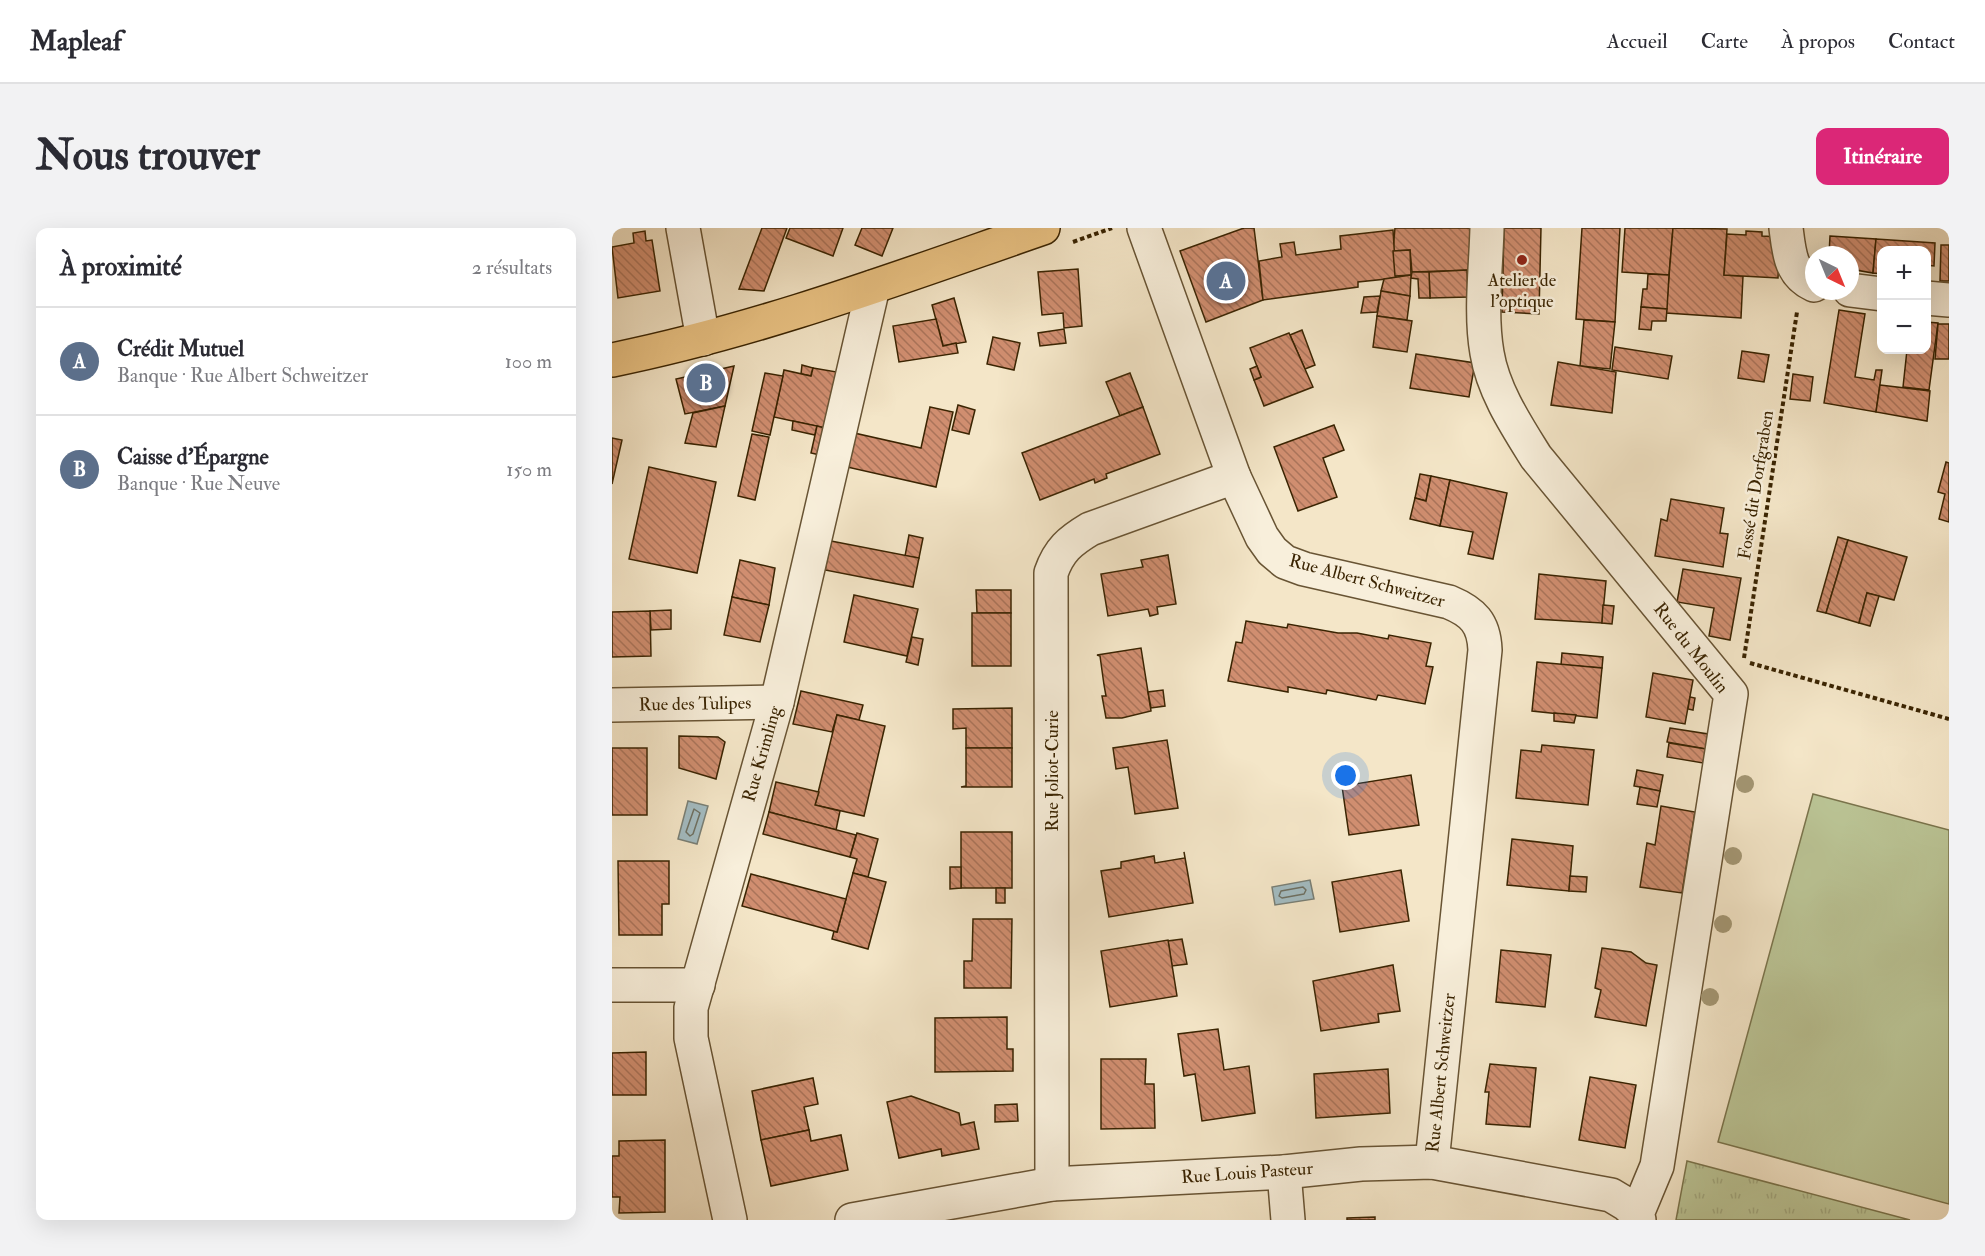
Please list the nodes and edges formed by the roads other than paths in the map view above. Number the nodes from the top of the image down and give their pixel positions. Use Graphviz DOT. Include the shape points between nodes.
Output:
graph roads {
  1 [pos="683,228"];
  2 [pos="1043,228"];
  3 [pos="1144,228"];
  4 [pos="1487,228"];
  5 [pos="1786,228"];
  6 [pos="1805,279"];
  7 [pos="873,287"];
  8 [pos="1859,291"];
  9 [pos="1877,293"];
  10 [pos="1931,298"];
  11 [pos="1949,300"];
  12 [pos="703,339"];
  13 [pos="612,360"];
  14 [pos="1234,477"];
  15 [pos="777,702"];
  16 [pos="612,705"];
  17 [pos="612,985"];
  18 [pos="698,985"];
  19 [pos="1432,1162"];
  20 [pos="1284,1172"];
  21 [pos="1052,1184"];
  22 [pos="1638,1217"];
  23 [pos="730,1220"];
  24 [pos="852,1220"];
  25 [pos="1288,1220"];
  1 -- 12 [label="street"];
  2 -- 7 [label="main road"];
  3 -- 14 [label="street, Rue Albert Schweitzer"];
  4 -- 22 [label="street, Rue du Moulin" via="1487,354 1517,427 1536,457 1731,694 1657,1166"];
  5 -- 6 [label="street" via="1794,269"];
  7 -- 12 [label="main road"];
  7 -- 15 [label="street, Rue Krimling"];
  8 -- 9 [label="street"];
  10 -- 11 [label="street"];
  12 -- 13 [label="main road"];
  14 -- 19 [label="street, Rue Albert Schweitzer" via="1262,537 1285,562 1449,602 1477,619 1484,632"];
  14 -- 21 [label="street, Rue Joliot-Curie" via="1090,529 1057,555 1051,573"];
  15 -- 16 [label="street, Rue des Tulipes"];
  15 -- 18 [label="street, Rue Krimling"];
  17 -- 18 [label="street"];
  18 -- 23 [label="street, Rue Krimling" via="691,1008 691,1038"];
  19 -- 20 [label="street, Rue Louis Pasteur"];
  19 -- 22 [label="street, Rue Louis Pasteur" via="1611,1195"];
  20 -- 21 [label="street, Rue Louis Pasteur"];
  20 -- 25 [label="street"];
  21 -- 24 [label="street, Rue Louis Pasteur"];
}
